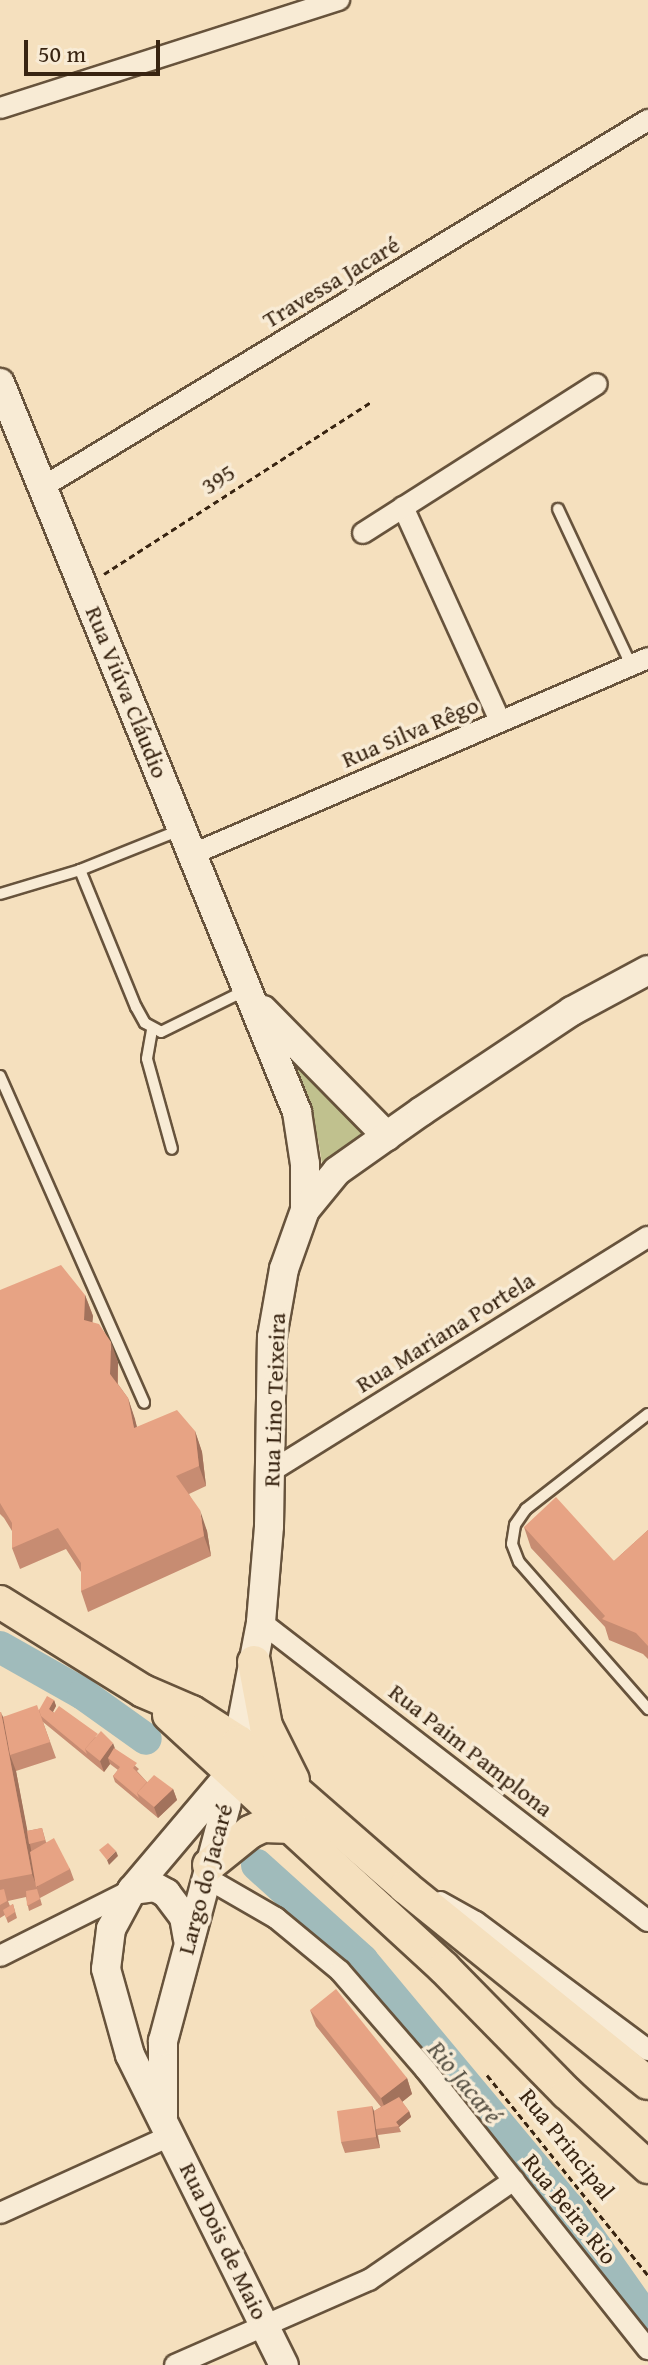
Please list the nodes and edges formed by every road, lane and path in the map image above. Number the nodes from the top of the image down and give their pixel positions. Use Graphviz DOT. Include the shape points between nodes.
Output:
graph roads {
  1 [pos="339,0"];
  2 [pos="0,108"];
  3 [pos="648,120"];
  4 [pos="0,383"];
  5 [pos="597,384"];
  6 [pos="372,401"];
  7 [pos="41,488"];
  8 [pos="403,507"];
  9 [pos="558,509"];
  10 [pos="363,533"];
  11 [pos="84,587"];
  12 [pos="640,661"];
  13 [pos="500,721"];
  14 [pos="188,842"];
  15 [pos="80,870"];
  16 [pos="0,894"];
  17 [pos="646,974"];
  18 [pos="251,995"];
  19 [pos="152,1030"];
  20 [pos="0,1076"];
  21 [pos="387,1136"];
  22 [pos="172,1149"];
  23 [pos="305,1210"];
  24 [pos="648,1237"];
  25 [pos="144,1403"];
  26 [pos="648,1414"];
  27 [pos="270,1472"];
  28 [pos="0,1602"];
  29 [pos="261,1622"];
  30 [pos="254,1662"];
  31 [pos="648,1709"];
  32 [pos="236,1757"];
  33 [pos="299,1815"];
  34 [pos="207,1871"];
  35 [pos="405,1887"];
  36 [pos="132,1890"];
  37 [pos="648,1921"];
  38 [pos="188,1939"];
  39 [pos="0,1956"];
  40 [pos="110,1996"];
  41 [pos="170,2009"];
  42 [pos="648,2050"];
  43 [pos="487,2075"];
  44 [pos="648,2083"];
  45 [pos="168,2126"];
  46 [pos="648,2167"];
  47 [pos="514,2180"];
  48 [pos="0,2213"];
  49 [pos="648,2275"];
  50 [pos="265,2325"];
  51 [pos="648,2349"];
  52 [pos="175,2365"];
  53 [pos="284,2365"];
  1 -- 2 [label="street"];
  3 -- 7 [label="street, Travessa Jacaré"];
  4 -- 7 [label="street, Rua Viúva Cláudio"];
  5 -- 8 [label="street"];
  6 -- 11 [label="path, 395"];
  7 -- 11 [label="street, Rua Viúva Cláudio"];
  8 -- 10 [label="street"];
  8 -- 13 [label="street"];
  9 -- 12 [label="lane"];
  11 -- 14 [label="street, Rua Viúva Cláudio"];
  12 -- 13 [label="street, Rua Silva Rêgo"];
  13 -- 14 [label="street, Rua Silva Rêgo"];
  14 -- 15 [label="lane"];
  14 -- 18 [label="street, Rua Viúva Cláudio"];
  15 -- 16 [label="lane"];
  15 -- 19 [label="lane" via="136,1007"];
  17 -- 21 [label="street, Rua Lino Teixeira" via="572,1011"];
  18 -- 19 [label="lane" via="161,1032"];
  18 -- 21 [label="street"];
  18 -- 23 [label="street, Rua Viúva Cláudio" via="301,1126"];
  19 -- 22 [label="lane" via="147,1059 154,1100"];
  20 -- 25 [label="lane"];
  21 -- 23 [label="street, Rua Lino Teixeira" via="324,1182"];
  23 -- 27 [label="street, Rua Lino Teixeira" via="284,1269 272,1337"];
  24 -- 27 [label="street, Rua Mariana Portela"];
  26 -- 31 [label="lane" via="526,1509 515,1525 512,1544 519,1562"];
  27 -- 29 [label="street, Rua Lino Teixeira"];
  28 -- 32 [label="main road" via="143,1691 192,1712"];
  29 -- 30 [label="street, Rua Lino Teixeira"];
  29 -- 37 [label="street, Rua Paim Pamplona"];
  30 -- 32 [label="street, Rua Lino Teixeira"];
  30 -- 33 [label="main road" via="272,1742"];
  32 -- 33 [label="main road"];
  32 -- 34 [label="street, Largo do Jacaré"];
  32 -- 36 [label="street, Largo do Jacaré"];
  33 -- 34 [label="main road" via="263,1826"];
  33 -- 35 [label="main road"];
  33 -- 46 [label="main road"];
  34 -- 38 [label="street, Largo do Jacaré"];
  34 -- 47 [label="street, Rua Beira Rio" via="340,1971"];
  35 -- 42 [label="street" via="476,1922"];
  35 -- 44 [label="main road"];
  36 -- 38 [label="street" via="155,1887 166,1893 184,1917"];
  36 -- 39 [label="street"];
  36 -- 40 [label="street, Largo do Jacaré" via="106,1951"];
  38 -- 41 [label="street, Largo do Jacaré"];
  40 -- 41 [label="street" via="131,2018 157,2017"];
  40 -- 45 [label="street, Largo do Jacaré" via="130,2055"];
  41 -- 45 [label="street, Largo do Jacaré" via="161,2061"];
  43 -- 49 [label="path, Rua Principal"];
  45 -- 48 [label="street"];
  45 -- 50 [label="street, Rua Dois de Maio"];
  47 -- 50 [label="street" via="380,2274"];
  47 -- 51 [label="street, Rua Beira Rio"];
  50 -- 52 [label="street"];
  50 -- 53 [label="street, Rua Dois de Maio"];
}
